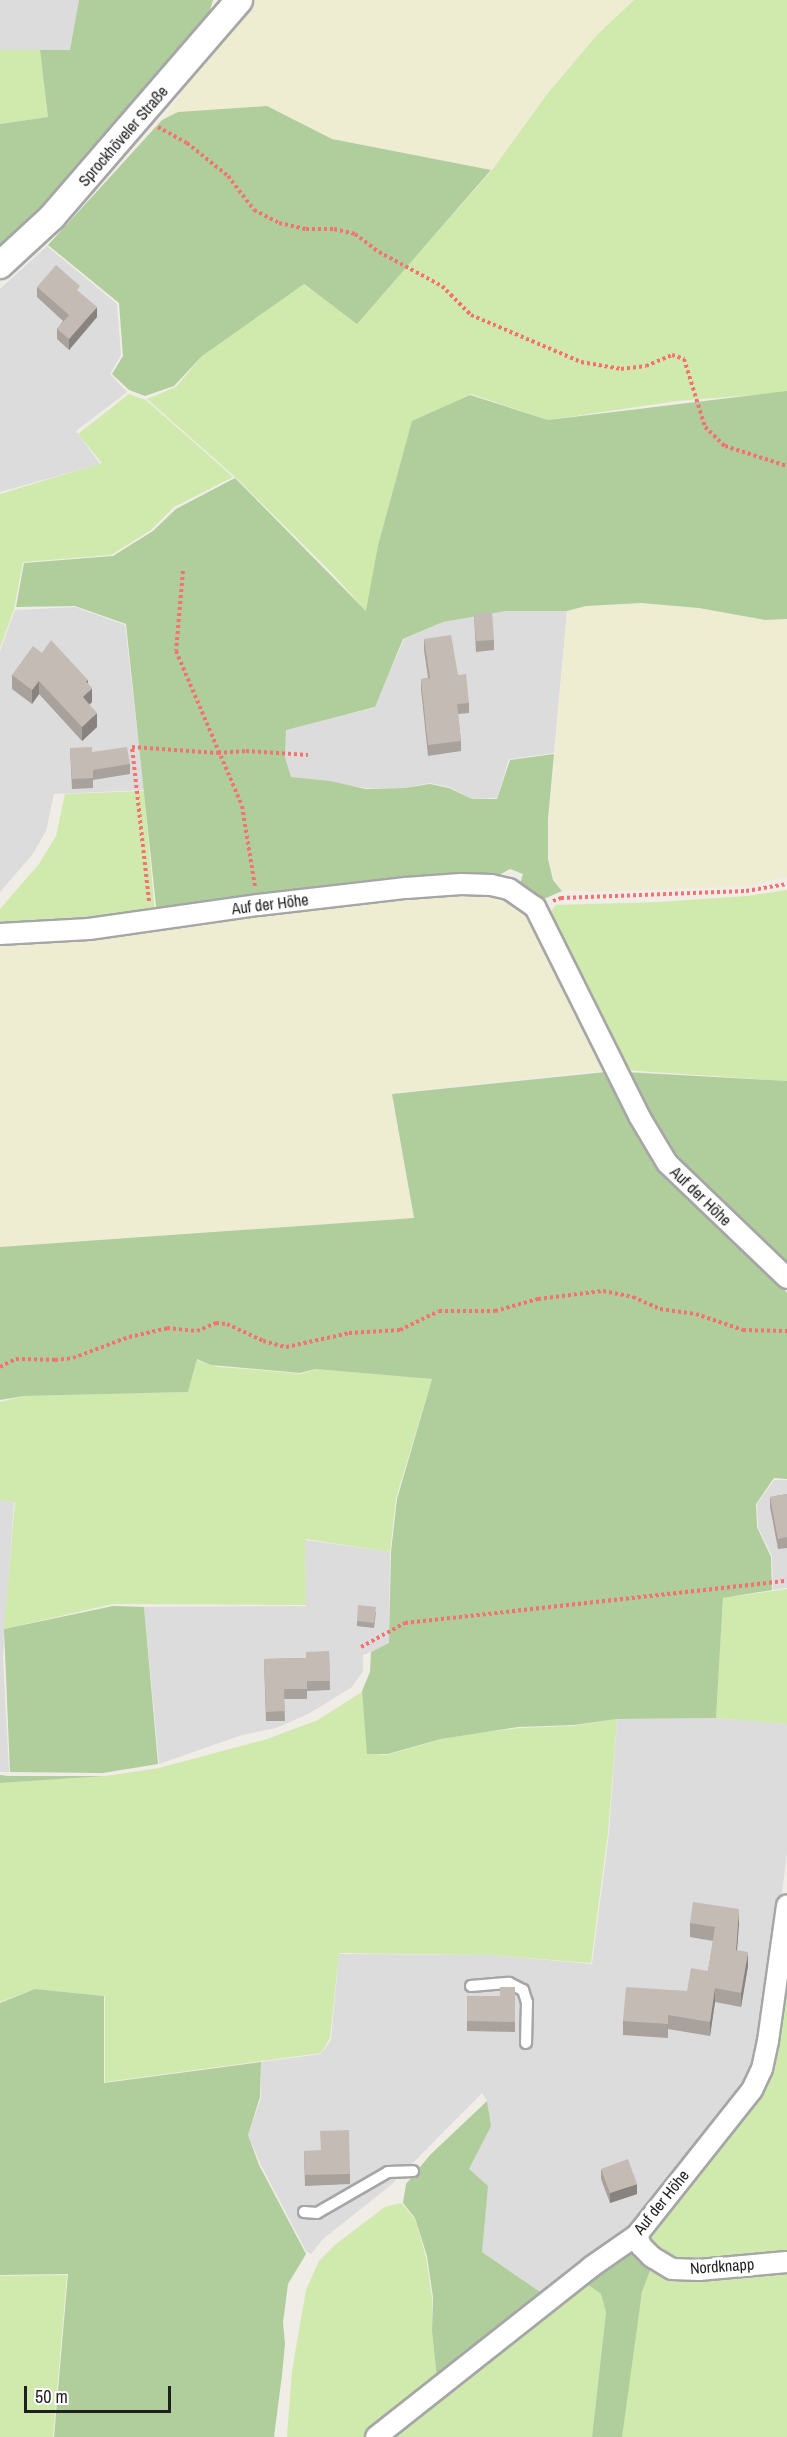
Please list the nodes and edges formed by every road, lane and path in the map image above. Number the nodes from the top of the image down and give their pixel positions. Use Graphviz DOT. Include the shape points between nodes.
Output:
graph roads {
  1 [pos="239,0"];
  2 [pos="139,117"];
  3 [pos="0,265"];
  4 [pos="787,466"];
  5 [pos="183,571"];
  6 [pos="218,753"];
  7 [pos="308,755"];
  8 [pos="787,885"];
  9 [pos="258,905"];
  10 [pos="535,907"];
  11 [pos="151,921"];
  12 [pos="0,934"];
  13 [pos="787,1278"];
  14 [pos="787,1331"];
  15 [pos="0,1366"];
  16 [pos="787,1581"];
  17 [pos="362,1647"];
  18 [pos="787,1905"];
  19 [pos="471,1986"];
  20 [pos="526,2043"];
  21 [pos="412,2171"];
  22 [pos="304,2212"];
  23 [pos="637,2235"];
  24 [pos="787,2262"];
  25 [pos="376,2437"];
  1 -- 2 [label="street, Sprockhöveler Straße"];
  2 -- 3 [label="street, Sprockhöveler Straße" via="52,218"];
  2 -- 4 [label="path" via="187,143 228,176 254,210 279,223 355,234 379,252 442,286 471,315 581,362 621,369 646,366 672,355 684,359 705,427 725,446"];
  5 -- 6 [label="path" via="176,651"];
  6 -- 7 [label="path"];
  6 -- 9 [label="path" via="242,806"];
  6 -- 11 [label="path" via="132,747"];
  8 -- 10 [label="path" via="747,891 561,898"];
  9 -- 10 [label="street, Auf der Höhe" via="461,884 509,890"];
  9 -- 11 [label="street, Auf der Höhe"];
  10 -- 13 [label="street, Auf der Höhe" via="639,1116 667,1163"];
  11 -- 12 [label="street, Auf der Höhe"];
  14 -- 15 [label="path" via="743,1330 603,1291 538,1299 495,1311 440,1311 400,1330 349,1333 286,1347 227,1324 216,1323 197,1331 167,1328 73,1358 16,1359"];
  16 -- 17 [label="path" via="405,1623"];
  18 -- 23 [label="street, Auf der Höhe" via="768,2042 752,2090"];
  19 -- 20 [label="lane" via="508,1983 523,1990 527,2002"];
  21 -- 22 [label="lane" via="388,2172 317,2213"];
  23 -- 24 [label="street, Nordknapp" via="652,2257 672,2269"];
  23 -- 25 [label="street, Auf der Höhe"];
}
